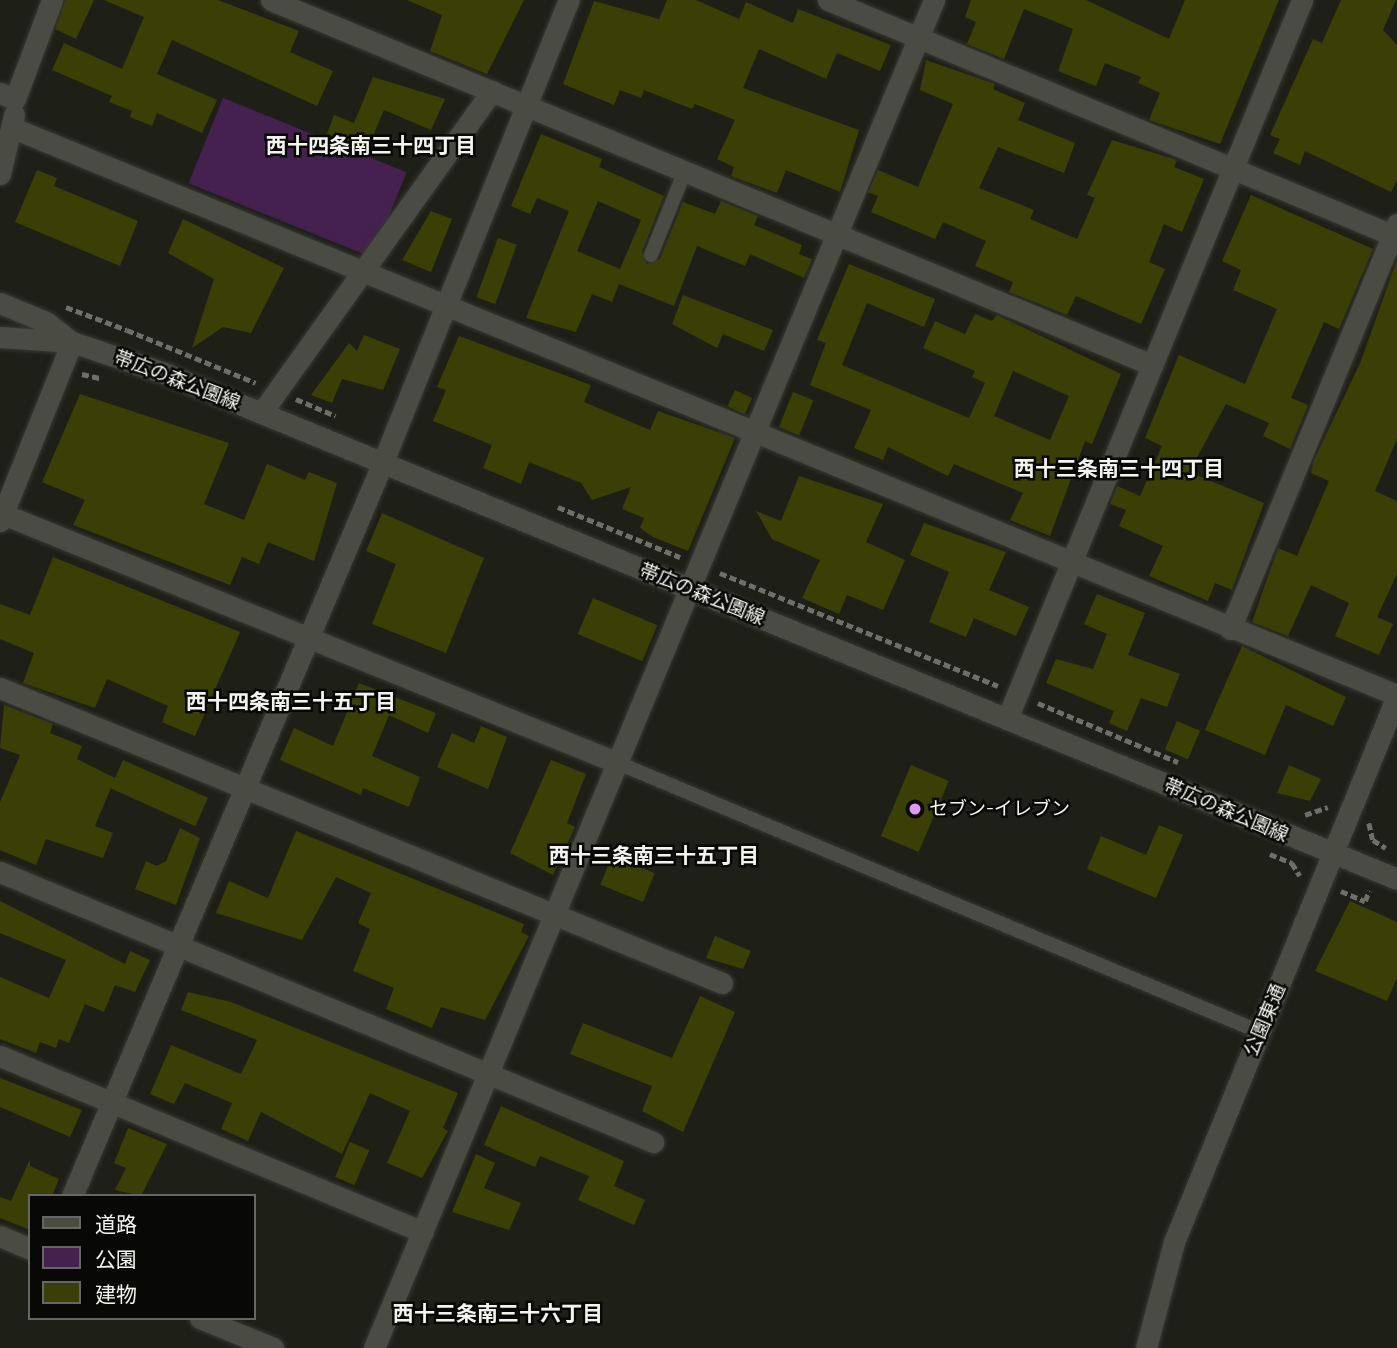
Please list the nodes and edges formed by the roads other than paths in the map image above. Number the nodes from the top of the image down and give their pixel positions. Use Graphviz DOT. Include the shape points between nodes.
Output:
graph roads {
  1 [pos="51,0"];
  2 [pos="271,0"];
  3 [pos="569,0"];
  4 [pos="828,0"];
  5 [pos="934,0"];
  6 [pos="1302,0"];
  7 [pos="919,38"];
  8 [pos="492,91"];
  9 [pos="8,96"];
  10 [pos="528,104"];
  11 [pos="13,128"];
  12 [pos="1235,168"];
  13 [pos="685,171"];
  14 [pos="0,174"];
  15 [pos="1395,232"];
  16 [pos="835,235"];
  17 [pos="651,255"];
  18 [pos="362,269"];
  19 [pos="0,303"];
  20 [pos="443,304"];
  21 [pos="0,337"];
  22 [pos="72,342"];
  23 [pos="1152,365"];
  24 [pos="262,412"];
  25 [pos="756,433"];
  26 [pos="383,462"];
  27 [pos="2,518"];
  28 [pos="1068,564"];
  29 [pos="689,589"];
  30 [pos="1230,629"];
  31 [pos="309,636"];
  32 [pos="0,688"];
  33 [pos="1397,696"];
  34 [pos="1007,719"];
  35 [pos="618,763"];
  36 [pos="245,786"];
  37 [pos="1333,855"];
  38 [pos="0,873"];
  39 [pos="1397,879"];
  40 [pos="557,915"];
  41 [pos="176,945"];
  42 [pos="722,983"];
  43 [pos="1259,1031"];
  44 [pos="0,1056"];
  45 [pos="488,1075"];
  46 [pos="110,1101"];
  47 [pos="653,1142"];
  48 [pos="73,1194"];
  49 [pos="423,1232"];
  50 [pos="0,1236"];
  51 [pos="28,1248"];
  52 [pos="205,1320"];
  53 [pos="273,1348"];
  54 [pos="374,1348"];
  55 [pos="1146,1348"];
  1 -- 9 [label="street"];
  2 -- 8 [label="street"];
  3 -- 10 [label="street"];
  4 -- 7 [label="street"];
  5 -- 7 [label="street"];
  6 -- 12 [label="street"];
  7 -- 12 [label="street"];
  7 -- 16 [label="street"];
  8 -- 10 [label="street"];
  8 -- 18 [label="street"];
  9 -- 11 [label="street"];
  10 -- 13 [label="street"];
  10 -- 20 [label="street"];
  11 -- 14 [label="street"];
  11 -- 18 [label="street"];
  12 -- 15 [label="street"];
  12 -- 23 [label="street"];
  13 -- 16 [label="street"];
  13 -- 17 [label="lane"];
  15 -- 30 [label="street"];
  16 -- 23 [label="street"];
  16 -- 25 [label="street"];
  18 -- 20 [label="street"];
  18 -- 24 [label="street"];
  19 -- 22 [label="street" via="46,322"];
  20 -- 25 [label="street"];
  20 -- 26 [label="street"];
  21 -- 22 [label="street, 帯広の森公園線"];
  22 -- 24 [label="street, 帯広の森公園線"];
  22 -- 27 [label="street"];
  23 -- 28 [label="street"];
  24 -- 26 [label="street, 帯広の森公園線"];
  25 -- 28 [label="street"];
  25 -- 29 [label="street"];
  26 -- 29 [label="street, 帯広の森公園線"];
  26 -- 31 [label="street"];
  27 -- 31 [label="street"];
  28 -- 30 [label="street"];
  28 -- 34 [label="street"];
  29 -- 34 [label="street, 帯広の森公園線"];
  29 -- 35 [label="street"];
  30 -- 33 [label="street"];
  31 -- 35 [label="street"];
  31 -- 36 [label="street"];
  32 -- 36 [label="street"];
  33 -- 37 [label="street, 公園東通"];
  34 -- 37 [label="street, 帯広の森公園線"];
  35 -- 40 [label="street"];
  35 -- 43 [label="lane"];
  36 -- 40 [label="street"];
  36 -- 41 [label="street"];
  37 -- 39 [label="street, 帯広の森公園線"];
  37 -- 43 [label="street, 公園東通"];
  38 -- 41 [label="street"];
  40 -- 42 [label="street"];
  40 -- 45 [label="street"];
  41 -- 45 [label="street"];
  41 -- 46 [label="street"];
  43 -- 55 [label="street, 公園東通" via="1174,1242"];
  44 -- 46 [label="street"];
  45 -- 47 [label="street"];
  45 -- 49 [label="street"];
  46 -- 48 [label="street"];
  46 -- 49 [label="street"];
  49 -- 54 [label="street"];
  50 -- 51 [label="street"];
  52 -- 53 [label="street"];
}
